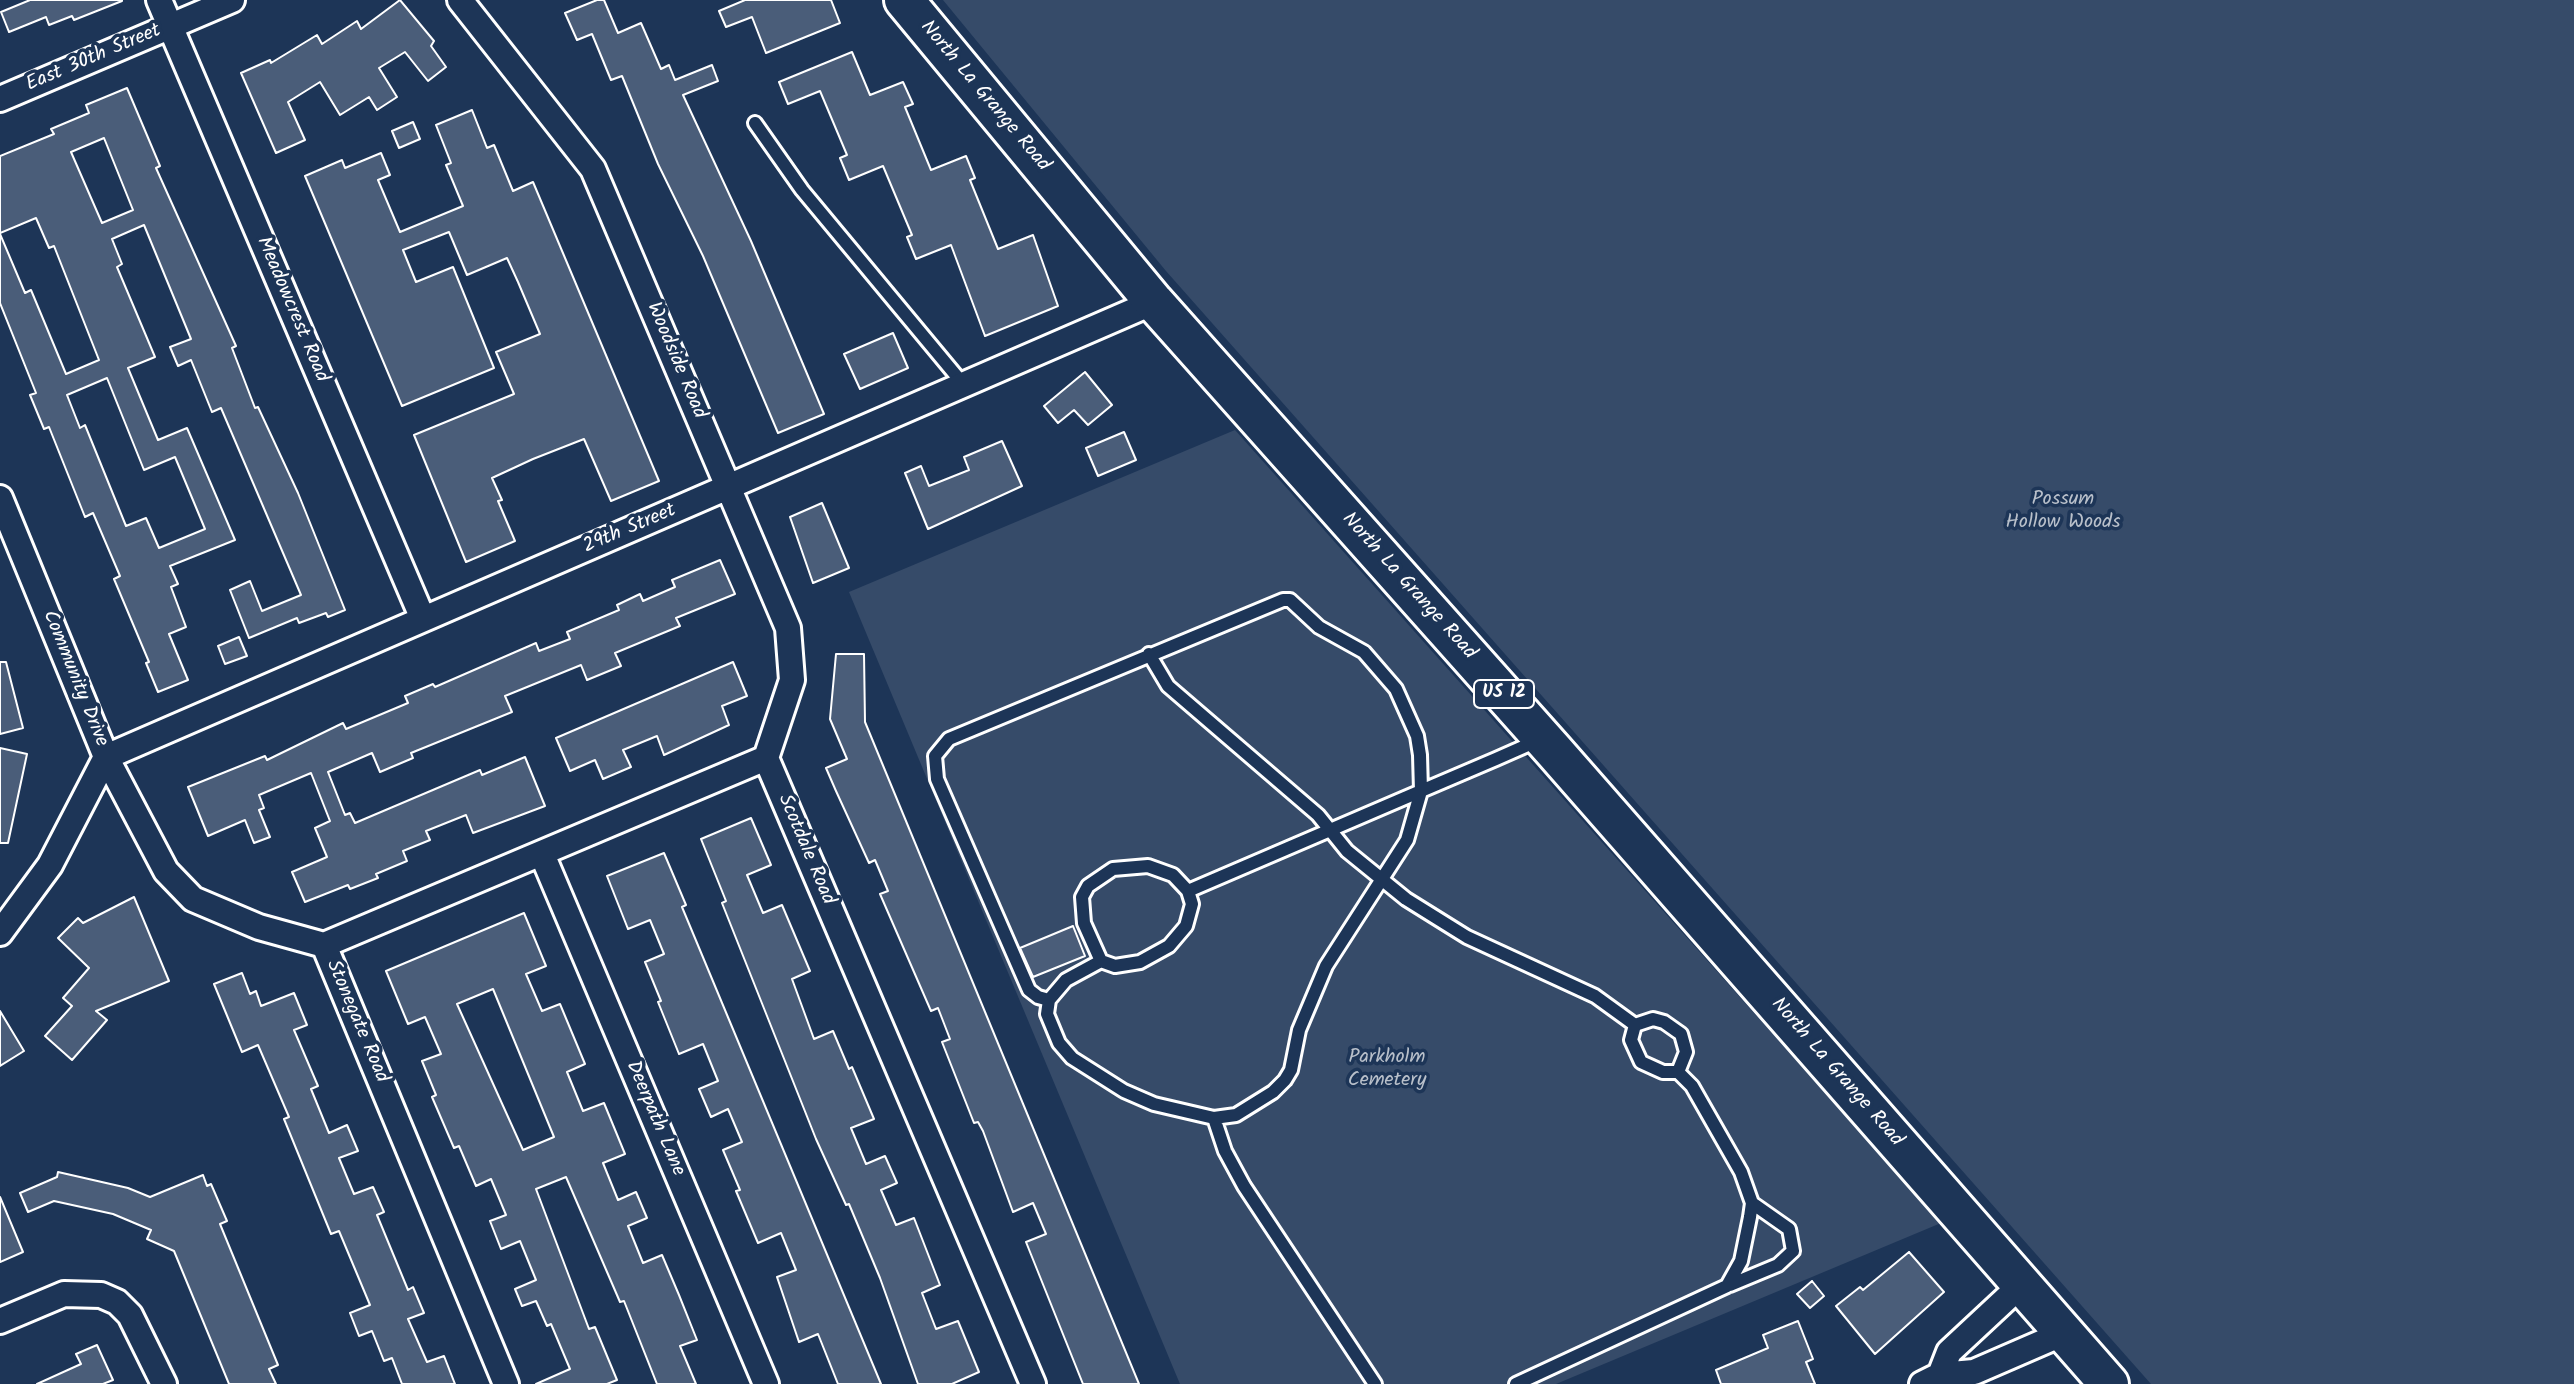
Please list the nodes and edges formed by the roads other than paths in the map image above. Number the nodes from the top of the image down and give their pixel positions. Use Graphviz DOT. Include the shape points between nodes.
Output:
graph roads {
  1 [pos="159,0"];
  2 [pos="232,0"];
  3 [pos="460,0"];
  4 [pos="904,0"];
  5 [pos="170,26"];
  6 [pos="0,99"];
  7 [pos="755,123"];
  8 [pos="1154,302"];
  9 [pos="964,385"];
  10 [pos="728,488"];
  11 [pos="0,498"];
  12 [pos="423,619"];
  13 [pos="1149,654"];
  14 [pos="1543,739"];
  15 [pos="106,757"];
  16 [pos="766,758"];
  17 [pos="1421,791"];
  18 [pos="1330,830"];
  19 [pos="542,854"];
  20 [pos="1382,879"];
  21 [pos="1188,891"];
  22 [pos="0,933"];
  23 [pos="324,945"];
  24 [pos="1101,961"];
  25 [pos="1049,1000"];
  26 [pos="1635,1025"];
  27 [pos="1678,1072"];
  28 [pos="1214,1118"];
  29 [pos="1752,1203"];
  30 [pos="2022,1284"];
  31 [pos="1727,1286"];
  32 [pos="0,1321"];
  33 [pos="2064,1333"];
  34 [pos="1940,1381"];
  35 [pos="164,1384"];
  36 [pos="506,1384"];
  37 [pos="766,1384"];
  38 [pos="1033,1384"];
  39 [pos="1375,1384"];
  40 [pos="1516,1384"];
  41 [pos="2109,1384"];
  1 -- 5 [label="street, Meadowcrest Road"];
  2 -- 5 [label="street, East 30th Street"];
  3 -- 10 [label="street, Woodside Road" via="593,169"];
  4 -- 8 [label="main road, North La Grange Road / US 12"];
  5 -- 6 [label="street, East 30th Street"];
  5 -- 12 [label="street, Meadowcrest Road"];
  7 -- 9 [label="lane" via="802,190"];
  8 -- 9 [label="street, 29th Street"];
  8 -- 14 [label="main road, North La Grange Road / US 12"];
  9 -- 10 [label="street, 29th Street"];
  10 -- 12 [label="street, 29th Street"];
  10 -- 16 [label="street, Woodside Road" via="788,628 792,680"];
  11 -- 15 [label="street, Community Drive"];
  12 -- 15 [label="street, 29th Street"];
  13 -- 17 [label="lane" via="1275,601 1290,600 1319,627 1364,652 1396,689 1417,736"];
  13 -- 18 [label="lane" via="1168,686"];
  13 -- 25 [label="lane" via="949,739 935,756 937,779 1029,990"];
  14 -- 17 [label="lane"];
  14 -- 30 [label="main road, North La Grange Road / US 12"];
  15 -- 22 [label="street, Community Drive" via="50,865"];
  15 -- 23 [label="street, Stonegate Road" via="166,871 193,899 259,927"];
  16 -- 19 [label="street"];
  16 -- 38 [label="street, Scotdale Road"];
  17 -- 18 [label="lane"];
  17 -- 20 [label="lane" via="1407,840"];
  18 -- 20 [label="lane"];
  18 -- 21 [label="lane"];
  19 -- 23 [label="street"];
  19 -- 37 [label="street, Deerpath Lane"];
  20 -- 26 [label="lane" via="1439,922 1574,985"];
  20 -- 28 [label="lane" via="1326,966 1285,1080 1236,1115"];
  21 -- 24 [label="lane" via="1192,904 1186,926 1169,946 1140,962 1115,966"];
  21 -- 24 [label="lane" via="1173,875 1148,866 1131,865 1098,876 1082,897 1082,909"];
  23 -- 36 [label="street, Stonegate Road"];
  24 -- 25 [label="lane" via="1066,980"];
  25 -- 28 [label="lane" via="1051,1027 1072,1058 1154,1104"];
  26 -- 27 [label="lane" via="1631,1040 1641,1062"];
  26 -- 27 [label="lane" via="1653,1019 1681,1034 1686,1052"];
  27 -- 29 [label="lane" via="1724,1139"];
  28 -- 39 [label="lane" via="1244,1186"];
  29 -- 31 [label="lane" via="1741,1261"];
  29 -- 31 [label="lane" via="1789,1229 1793,1251 1778,1265"];
  30 -- 33 [label="main road, North La Grange Road / US 12"];
  30 -- 34 [label="street" via="1949,1352"];
  31 -- 40 [label="lane"];
  32 -- 35 [label="street" via="64,1294 101,1295 130,1315"];
  33 -- 34 [label="street"];
  33 -- 41 [label="main road, North La Grange Road / US 12"];
}
